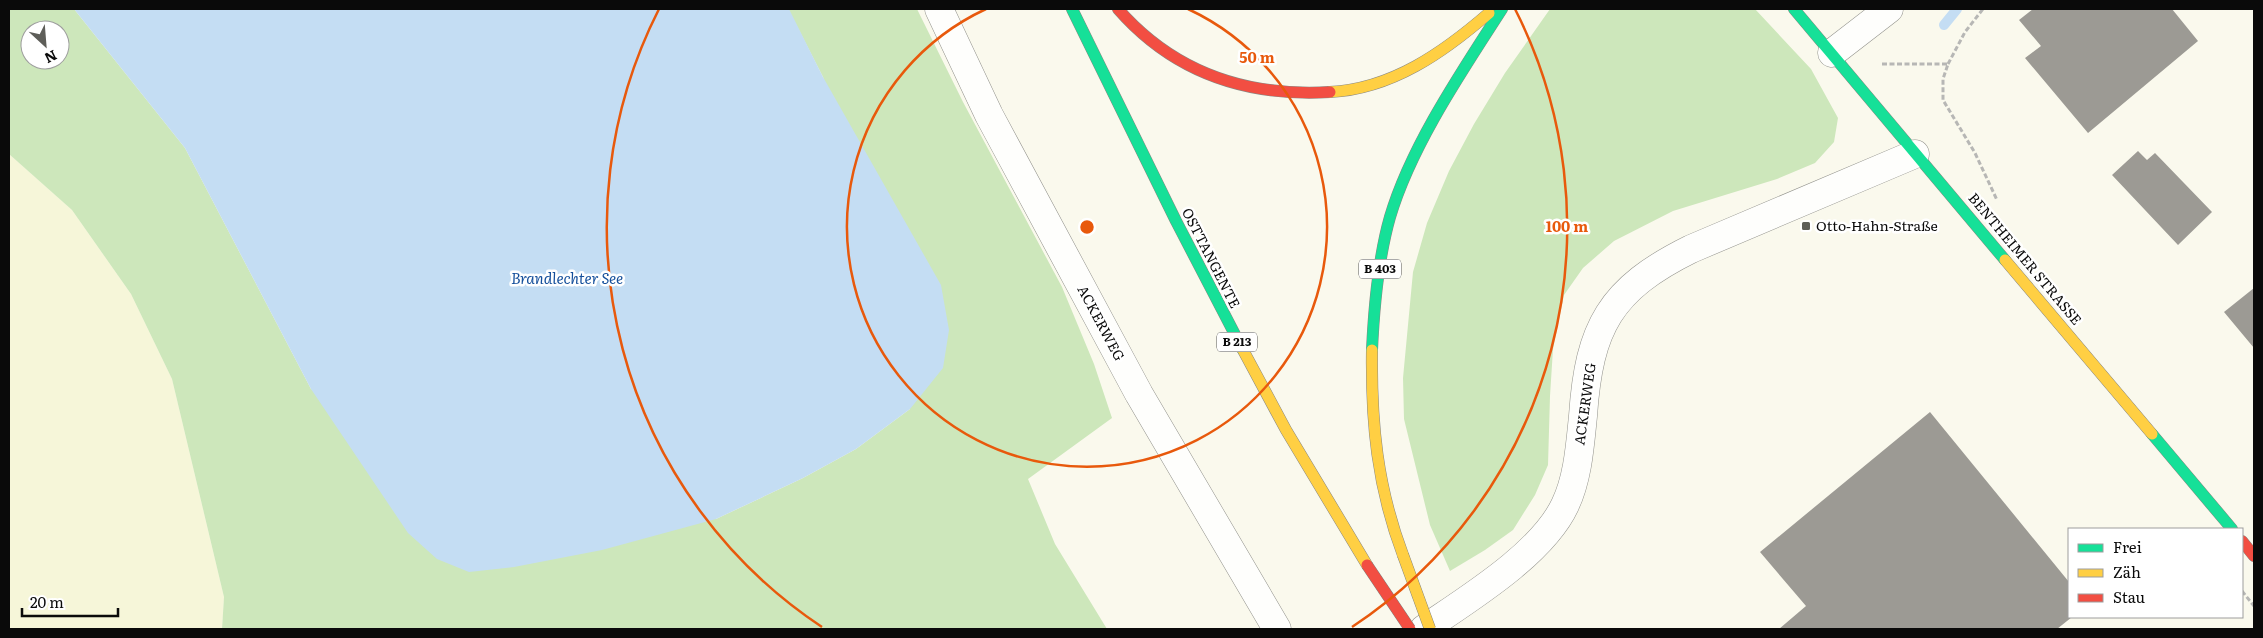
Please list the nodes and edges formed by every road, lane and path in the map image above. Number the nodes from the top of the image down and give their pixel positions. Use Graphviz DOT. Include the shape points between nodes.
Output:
graph roads {
  1 [pos="939,9"];
  2 [pos="1072,9"];
  3 [pos="1118,9"];
  4 [pos="1494,9"];
  5 [pos="1502,9"];
  6 [pos="1794,9"];
  7 [pos="1888,9"];
  8 [pos="1983,9"];
  9 [pos="1855,35"];
  10 [pos="1832,53"];
  11 [pos="1948,64"];
  12 [pos="1915,154"];
  13 [pos="1999,205"];
  14 [pos="2231,528"];
  15 [pos="2243,542"];
  16 [pos="2254,556"];
  17 [pos="2243,592"];
  18 [pos="2254,606"];
  19 [pos="1277,629"];
  20 [pos="1410,629"];
  21 [pos="1424,629"];
  22 [pos="1430,629"];
  1 -- 19 [label="street, ACKERWEG" via="988,115 1139,394"];
  2 -- 20 [label="main road, OSTTANGENTE / B 213, bridge" via="1184,241 1254,374 1329,504"];
  3 -- 4 [label="main road" via="1150,44 1182,64 1208,75 1279,94 1315,95 1351,90 1388,79 1430,60"];
  5 -- 22 [label="main road, B 403, bridge" via="1457,78 1392,213 1372,319 1370,380 1385,498"];
  6 -- 10 [label="main road, BENTHEIMER STRASSE"];
  7 -- 9 [label="street"];
  8 -- 11 [label="path" via="1965,32"];
  9 -- 10 [label="street"];
  9 -- 11 [label="path" via="1883,65"];
  10 -- 12 [label="main road, BENTHEIMER STRASSE"];
  11 -- 13 [label="path" via="1943,79 1943,100 1975,153"];
  12 -- 14 [label="main road, BENTHEIMER STRASSE"];
  12 -- 21 [label="street, ACKERWEG" via="1691,249 1661,264 1631,286 1607,315 1595,343 1585,378 1574,481 1552,528 1494,579"];
  15 -- 16 [label="main road"];
  17 -- 18 [label="path"];
}
